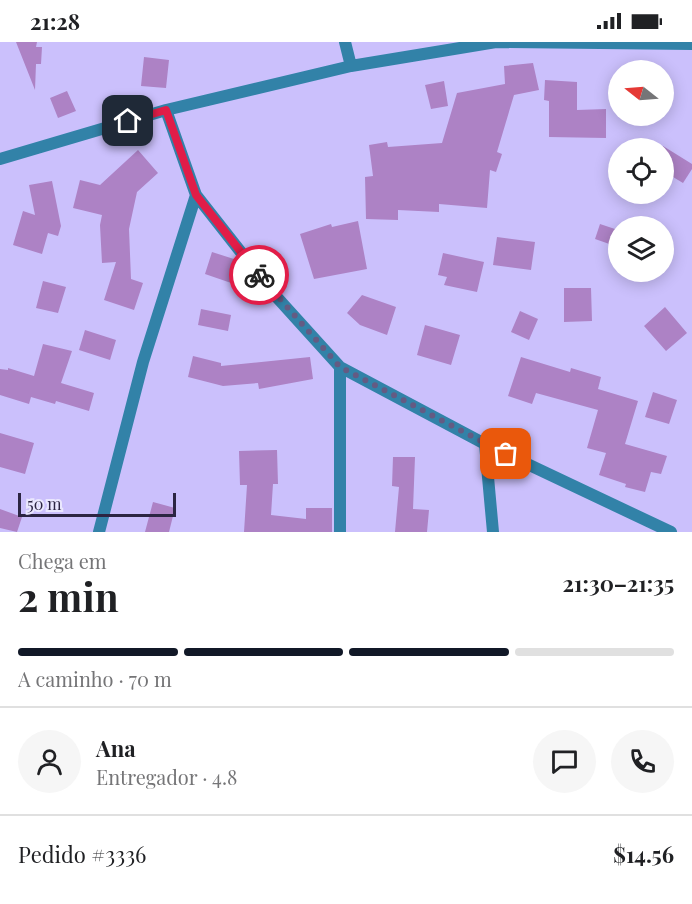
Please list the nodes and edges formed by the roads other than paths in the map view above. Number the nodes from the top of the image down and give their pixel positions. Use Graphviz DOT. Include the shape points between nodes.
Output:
graph roads {
  1 [pos="345,42"];
  2 [pos="496,42"];
  3 [pos="692,44"];
  4 [pos="351,66"];
  5 [pos="166,110"];
  6 [pos="0,159"];
  7 [pos="196,195"];
  8 [pos="340,367"];
  9 [pos="485,444"];
  10 [pos="99,532"];
  11 [pos="340,532"];
  12 [pos="493,532"];
  13 [pos="671,532"];
  1 -- 4 [label="street"];
  2 -- 3 [label="street"];
  2 -- 4 [label="street"];
  4 -- 5 [label="street"];
  5 -- 6 [label="street"];
  5 -- 7 [label="street"];
  7 -- 8 [label="street" via="273,293"];
  7 -- 10 [label="street" via="143,362"];
  8 -- 9 [label="street"];
  8 -- 11 [label="street"];
  9 -- 12 [label="street"];
  9 -- 13 [label="street"];
}
